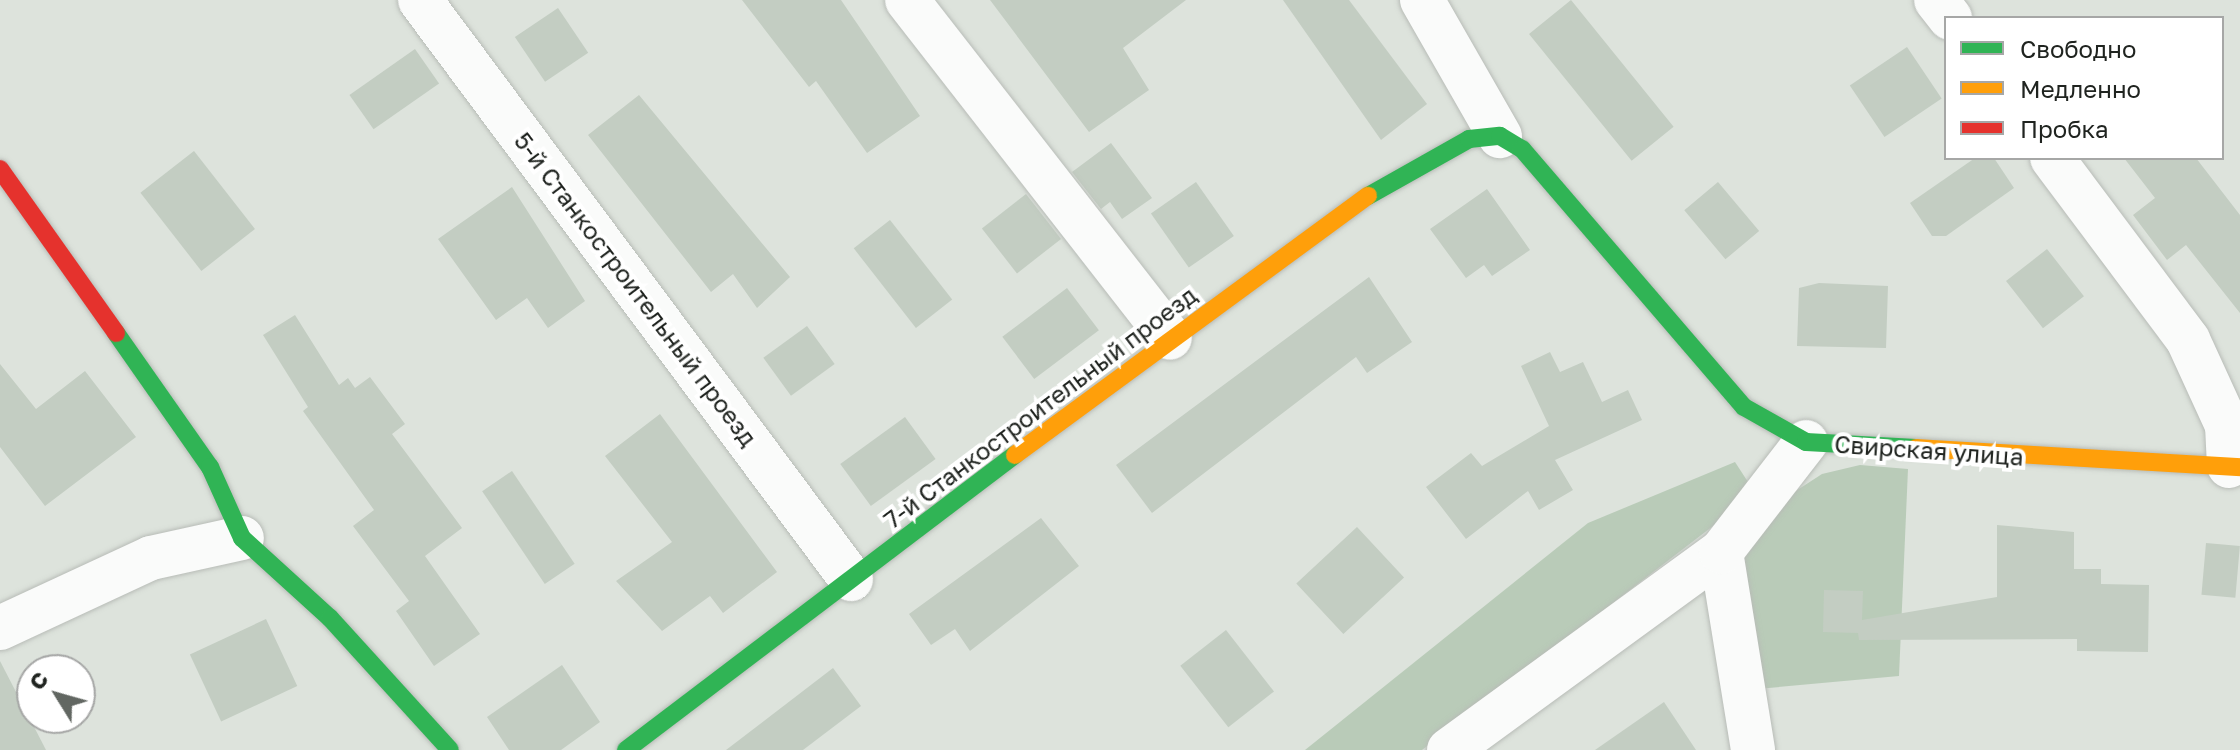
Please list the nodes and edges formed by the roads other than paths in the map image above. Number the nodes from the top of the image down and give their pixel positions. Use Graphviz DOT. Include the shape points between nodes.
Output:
graph roads {
  1 [pos="420,0"];
  2 [pos="907,0"];
  3 [pos="1422,0"];
  4 [pos="1936,0"];
  5 [pos="1948,16"];
  6 [pos="1500,136"];
  7 [pos="2053,160"];
  8 [pos="0,169"];
  9 [pos="1170,338"];
  10 [pos="1806,442"];
  11 [pos="2234,466"];
  12 [pos="242,538"];
  13 [pos="1721,552"];
  14 [pos="851,579"];
  15 [pos="0,628"];
  16 [pos="450,750"];
  17 [pos="626,750"];
  18 [pos="1449,750"];
  19 [pos="1753,750"];
  1 -- 14 [label="street, 5-й Станкостроительный проезд"];
  2 -- 9 [label="street"];
  3 -- 6 [label="street"];
  4 -- 5 [label="street"];
  6 -- 9 [label="street, 7-й Станкостроительный проезд" via="1469,139 1385,184"];
  6 -- 10 [label="street" via="1555,181 1744,407"];
  7 -- 11 [label="street" via="2188,340 2227,425"];
  8 -- 12 [label="street" via="210,467"];
  9 -- 14 [label="street, 7-й Станкостроительный проезд"];
  10 -- 11 [label="street, Свирская улица"];
  10 -- 13 [label="street, Свирская улица"];
  12 -- 15 [label="street" via="151,558"];
  12 -- 16 [label="street" via="330,618"];
  13 -- 18 [label="street, Свирская улица"];
  13 -- 19 [label="street"];
  14 -- 17 [label="street, 7-й Станкостроительный проезд"];
}
